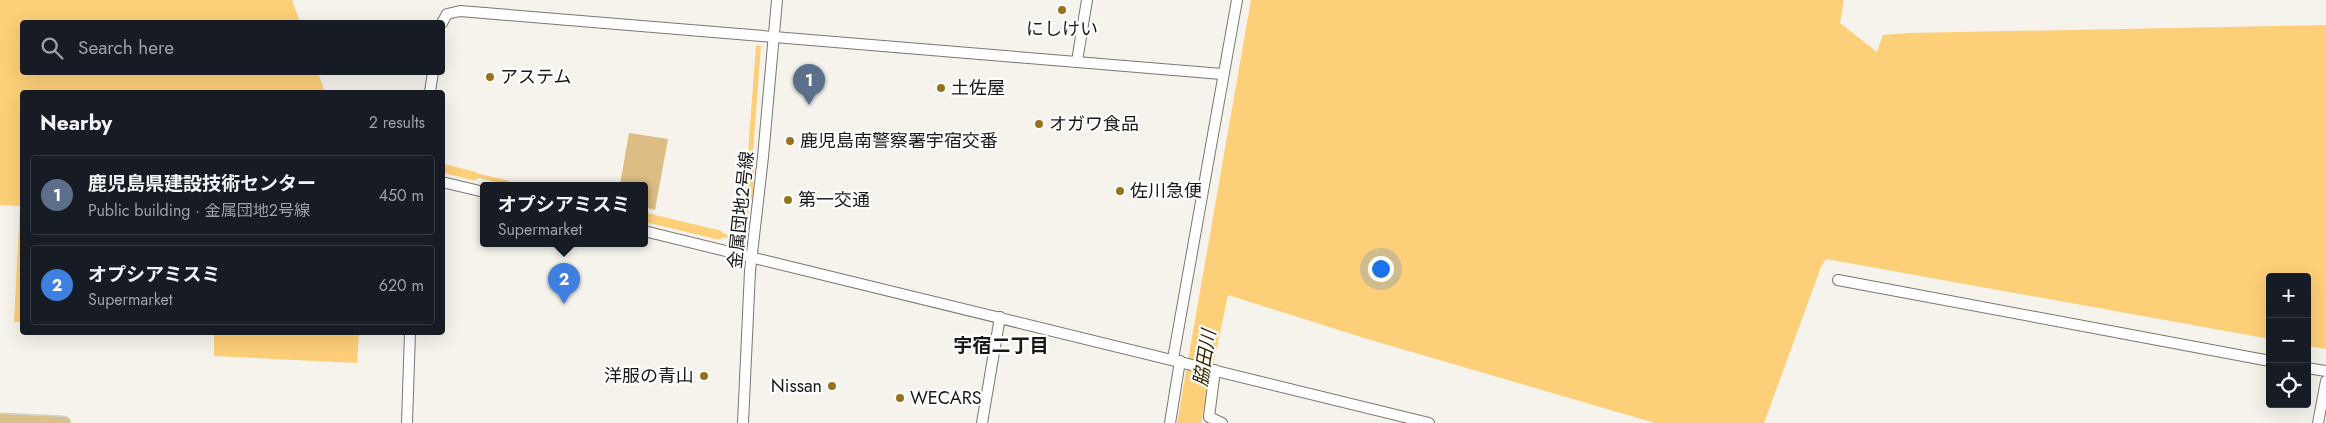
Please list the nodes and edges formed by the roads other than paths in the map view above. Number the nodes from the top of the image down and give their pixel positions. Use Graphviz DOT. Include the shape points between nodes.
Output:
graph roads {
  1 [pos="777,0"];
  2 [pos="1087,0"];
  3 [pos="1237,0"];
  4 [pos="444,20"];
  5 [pos="774,38"];
  6 [pos="1077,61"];
  7 [pos="1222,74"];
  8 [pos="433,75"];
  9 [pos="430,90"];
  10 [pos="445,183"];
  11 [pos="480,191"];
  12 [pos="648,232"];
  13 [pos="753,257"];
  14 [pos="1838,280"];
  15 [pos="1000,317"];
  16 [pos="410,335"];
  17 [pos="2266,360"];
  18 [pos="1179,361"];
  19 [pos="1213,369"];
  20 [pos="2311,369"];
  21 [pos="2326,371"];
  22 [pos="2326,381"];
  23 [pos="0,420"];
  24 [pos="1416,422"];
  25 [pos="64,423"];
  26 [pos="407,423"];
  27 [pos="743,423"];
  28 [pos="982,423"];
  29 [pos="1170,423"];
  30 [pos="1222,423"];
  31 [pos="1429,423"];
  32 [pos="2318,423"];
  1 -- 5 [label="street, 金属団地2号線"];
  2 -- 6 [label="street"];
  3 -- 7 [label="street"];
  4 -- 5 [label="street" via="447,14 460,11"];
  5 -- 6 [label="street"];
  5 -- 13 [label="street, 金属団地2号線"];
  6 -- 7 [label="street"];
  7 -- 18 [label="street"];
  8 -- 9 [label="street"];
  10 -- 11 [label="street"];
  12 -- 13 [label="street"];
  13 -- 15 [label="street"];
  13 -- 27 [label="street, 金属団地2号線"];
  14 -- 17 [label="street"];
  15 -- 18 [label="street"];
  15 -- 28 [label="street"];
  16 -- 26 [label="street"];
  18 -- 19 [label="street"];
  18 -- 29 [label="street"];
  19 -- 24 [label="street"];
  19 -- 30 [label="street" via="1209,418"];
  20 -- 21 [label="street"];
  22 -- 32 [label="street"];
  23 -- 25 [label="main road"];
  24 -- 31 [label="street"];
}
